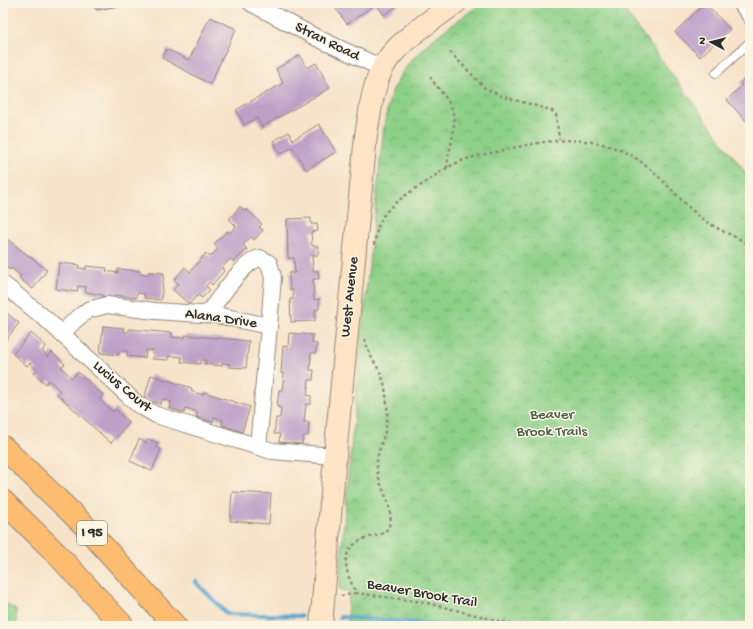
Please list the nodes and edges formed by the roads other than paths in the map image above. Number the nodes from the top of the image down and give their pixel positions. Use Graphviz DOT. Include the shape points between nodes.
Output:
graph roads {
  1 [pos="251,3"];
  2 [pos="455,3"];
  3 [pos="736,3"];
  4 [pos="750,22"];
  5 [pos="750,42"];
  6 [pos="382,68"];
  7 [pos="716,73"];
  8 [pos="3,284"];
  9 [pos="208,314"];
  10 [pos="269,326"];
  11 [pos="62,334"];
  12 [pos="3,447"];
  13 [pos="258,447"];
  14 [pos="335,456"];
  15 [pos="3,501"];
  16 [pos="123,626"];
  17 [pos="175,626"];
  18 [pos="321,626"];
  1 -- 6 [label="street, Stran Road" via="317,38"];
  2 -- 6 [label="street, West Avenue" via="408,39"];
  3 -- 4 [label="lane"];
  5 -- 7 [label="lane"];
  6 -- 14 [label="street, West Avenue" via="372,101 366,135"];
  8 -- 11 [label="street, Lucius Court"];
  9 -- 10 [label="street, Alana Drive"];
  9 -- 10 [label="street" via="247,265 260,258 269,263 272,277"];
  9 -- 11 [label="street, Alana Drive" via="102,306 88,310"];
  10 -- 13 [label="street, Alana Drive"];
  11 -- 13 [label="street, Lucius Court" via="144,409 171,421"];
  12 -- 17 [label="highway, I 95" via="83,524"];
  13 -- 14 [label="street, Lucius Court"];
  14 -- 18 [label="street, West Avenue"];
  15 -- 16 [label="highway, I 95" via="56,553"];
}
